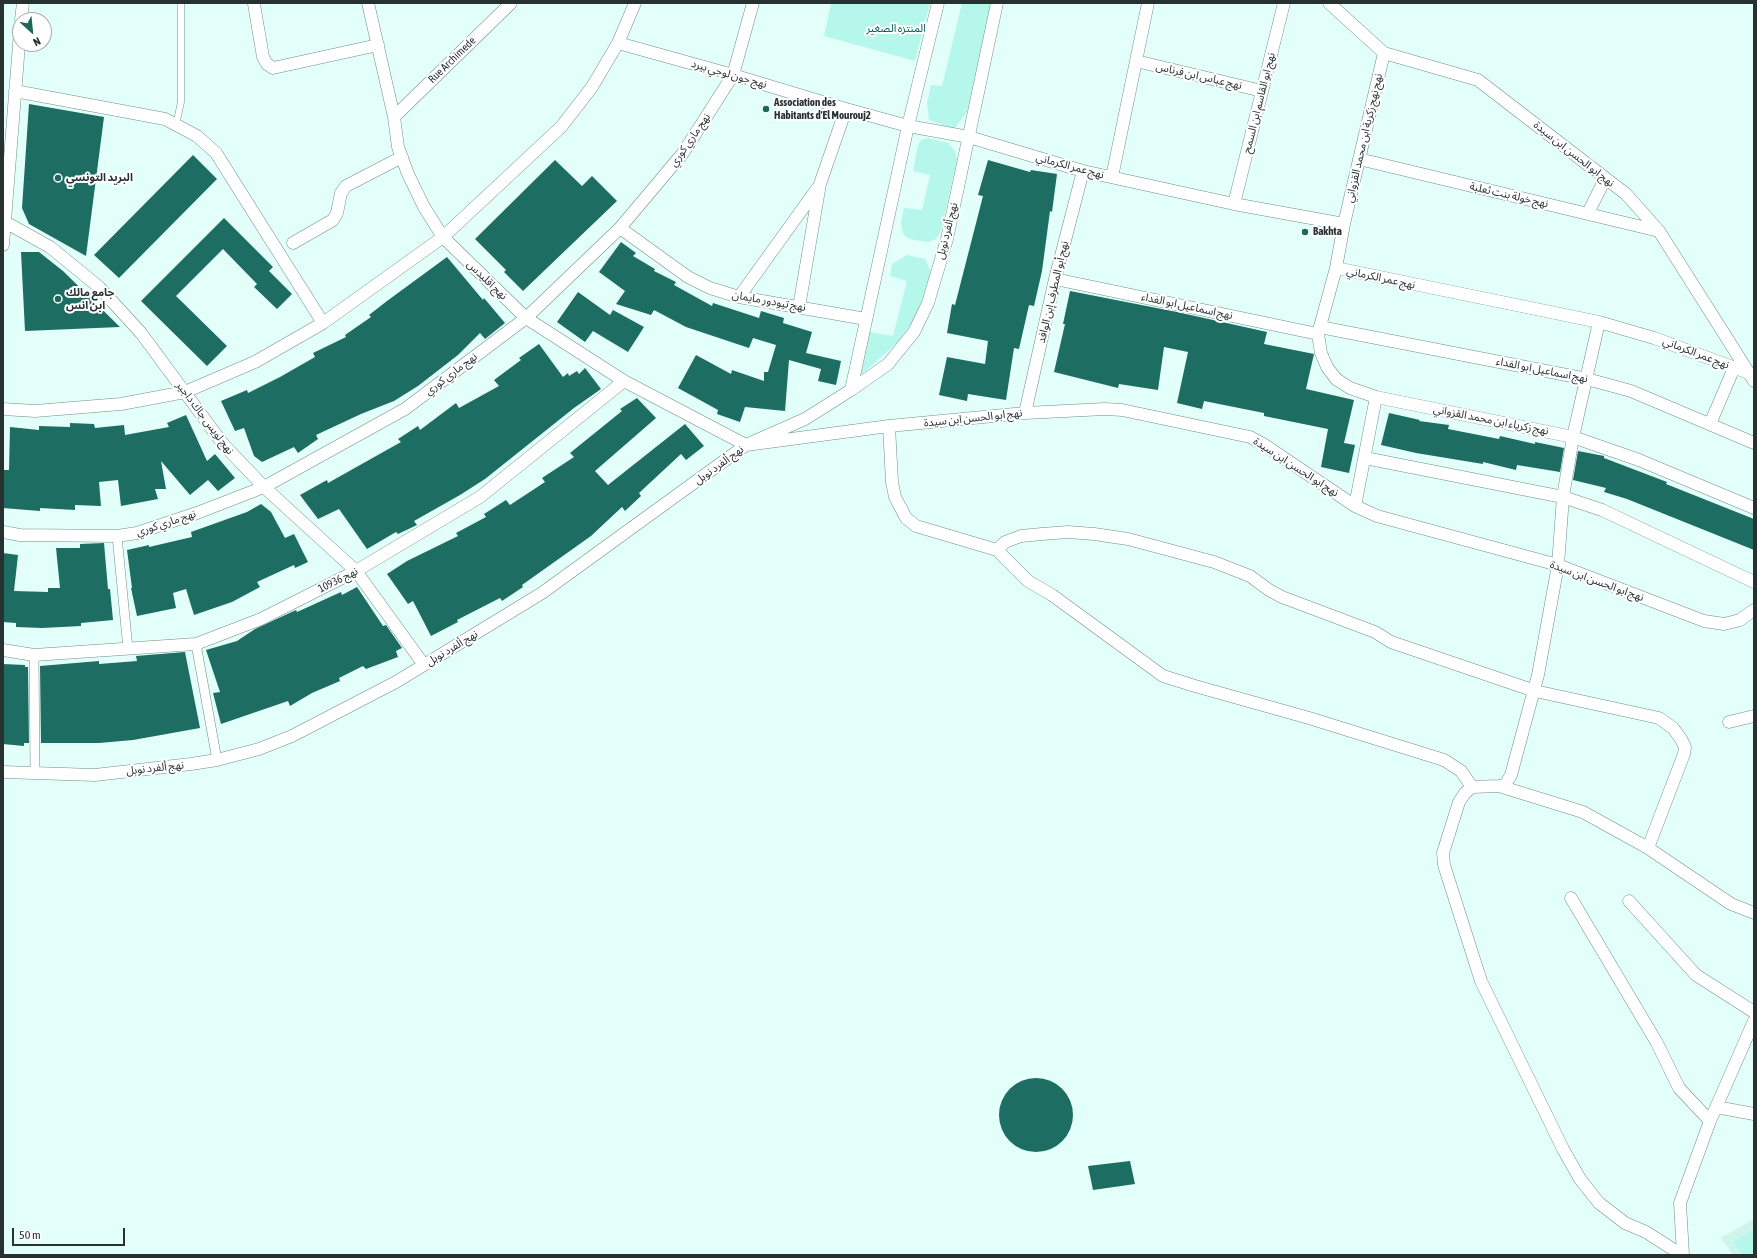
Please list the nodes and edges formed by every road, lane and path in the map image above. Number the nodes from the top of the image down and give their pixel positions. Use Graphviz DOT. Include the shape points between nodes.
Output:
graph roads {
  1 [pos="180,3"];
  2 [pos="368,3"];
  3 [pos="511,3"];
  4 [pos="635,3"];
  5 [pos="753,3"];
  6 [pos="938,3"];
  7 [pos="997,3"];
  8 [pos="1148,3"];
  9 [pos="1284,3"];
  10 [pos="1329,3"];
  11 [pos="254,4"];
  12 [pos="618,43"];
  13 [pos="378,45"];
  14 [pos="18,52"];
  15 [pos="1384,52"];
  16 [pos="1136,61"];
  17 [pos="732,75"];
  18 [pos="15,91"];
  19 [pos="1262,91"];
  20 [pos="846,109"];
  21 [pos="394,117"];
  22 [pos="176,125"];
  23 [pos="908,126"];
  24 [pos="969,137"];
  25 [pos="402,157"];
  26 [pos="1359,159"];
  27 [pos="1083,171"];
  28 [pos="1112,177"];
  29 [pos="1605,179"];
  30 [pos="820,184"];
  31 [pos="1234,204"];
  32 [pos="1588,213"];
  33 [pos="5,222"];
  34 [pos="1344,224"];
  35 [pos="620,228"];
  36 [pos="1659,231"];
  37 [pos="443,237"];
  38 [pos="294,243"];
  39 [pos="3,245"];
  40 [pos="1336,268"];
  41 [pos="1055,280"];
  42 [pos="739,298"];
  43 [pos="799,306"];
  44 [pos="526,318"];
  45 [pos="866,319"];
  46 [pos="1599,322"];
  47 [pos="323,323"];
  48 [pos="1319,331"];
  49 [pos="1734,368"];
  50 [pos="1752,377"];
  51 [pos="1587,379"];
  52 [pos="624,381"];
  53 [pos="851,390"];
  54 [pos="185,392"];
  55 [pos="1376,397"];
  56 [pos="3,409"];
  57 [pos="1025,413"];
  58 [pos="1710,424"];
  59 [pos="889,426"];
  60 [pos="1573,437"];
  61 [pos="1754,443"];
  62 [pos="746,445"];
  63 [pos="1366,458"];
  64 [pos="264,487"];
  65 [pos="1563,497"];
  66 [pos="1355,506"];
  67 [pos="1754,508"];
  68 [pos="3,532"];
  69 [pos="117,536"];
  70 [pos="997,550"];
  71 [pos="1558,565"];
  72 [pos="356,571"];
  73 [pos="1754,582"];
  74 [pos="1754,610"];
  75 [pos="196,644"];
  76 [pos="128,649"];
  77 [pos="3,650"];
  78 [pos="34,655"];
  79 [pos="424,665"];
  80 [pos="1535,690"];
  81 [pos="1754,716"];
  82 [pos="1729,722"];
  83 [pos="217,760"];
  84 [pos="3,772"];
  85 [pos="35,773"];
  86 [pos="1499,786"];
  87 [pos="1472,787"];
  88 [pos="1648,848"];
  89 [pos="1571,898"];
  90 [pos="1629,901"];
  91 [pos="1754,913"];
  92 [pos="1754,1012"];
  93 [pos="1754,1021"];
  94 [pos="1716,1107"];
  95 [pos="1754,1114"];
  96 [pos="1710,1121"];
  97 [pos="1683,1255"];
  1 -- 22 [label="lane" via="181,102"];
  2 -- 13 [label="street, نهج اقليدس"];
  3 -- 21 [label="street, Rue Archimede"];
  4 -- 12 [label="street"];
  5 -- 17 [label="street, نهج ماري كوري"];
  6 -- 23 [label="street"];
  7 -- 24 [label="street, نهج ألفرد نوبل"];
  8 -- 16 [label="street"];
  9 -- 19 [label="street, نهج ابو القاسم ابن السمح"];
  10 -- 15 [label="street, نهج ابو الحسن ابن سيدة"];
  11 -- 13 [label="street" via="263,57 273,68"];
  12 -- 17 [label="street, نهج جون لوجي بيرد"];
  12 -- 37 [label="street" via="592,87 561,126"];
  13 -- 21 [label="street, نهج اقليدس"];
  14 -- 18 [label="street"];
  15 -- 26 [label="street, نهج نهج زكرية ابن محمد القزواني"];
  15 -- 29 [label="street, نهج ابو الحسن ابن سيدة" via="1478,80"];
  16 -- 19 [label="street, نهج عباس ابن فرناس"];
  16 -- 28 [label="street"];
  17 -- 20 [label="street, نهج جون لوجي بيرد"];
  17 -- 35 [label="street, نهج ماري كوري" via="683,153"];
  18 -- 22 [label="street" via="165,119"];
  18 -- 33 [label="street"];
  19 -- 31 [label="street, نهج ابو القاسم ابن السمح"];
  20 -- 23 [label="street, نهج جون لوجي بيرد"];
  20 -- 30 [label="street"];
  21 -- 25 [label="street, نهج اقليدس"];
  22 -- 47 [label="street" via="197,136 216,153"];
  23 -- 24 [label="street"];
  23 -- 45 [label="street"];
  24 -- 27 [label="street, نهج عمر الكرماني"];
  24 -- 53 [label="street, نهج ألفرد نوبل" via="947,239 928,303 914,332 888,364"];
  25 -- 37 [label="street, نهج اقليدس" via="424,208"];
  25 -- 38 [label="street" via="346,186 341,193 337,214 333,220"];
  26 -- 32 [label="street, نهج خولة بنت ثعلبة"];
  26 -- 34 [label="street, نهج نهج زكرية ابن محمد القزواني"];
  27 -- 28 [label="street, نهج عمر الكرماني"];
  27 -- 41 [label="street, نهج أبو المطرف إبن الوافد"];
  28 -- 31 [label="street, نهج عمر الكرماني"];
  29 -- 32 [label="street"];
  29 -- 36 [label="street, نهج ابو الحسن ابن سيدة" via="1626,194"];
  30 -- 42 [label="street"];
  30 -- 43 [label="street"];
  31 -- 34 [label="street, نهج عمر الكرماني"];
  32 -- 36 [label="street, نهج خولة بنت ثعلبة"];
  33 -- 39 [label="street"];
  33 -- 54 [label="street, نهج لويس جاك داجير" via="50,247 99,287 141,333"];
  34 -- 40 [label="street, نهج عمر الكرماني"];
  35 -- 42 [label="street, نهج تيودور مايمان" via="688,277"];
  35 -- 44 [label="street, نهج ماري كوري"];
  36 -- 50 [label="street, نهج ابو الحسن ابن سيدة"];
  37 -- 44 [label="street, نهج اقليدس"];
  37 -- 47 [label="street"];
  40 -- 46 [label="street, نهج عمر الكرماني"];
  40 -- 48 [label="street, نهج زكرياء ابن محمد القزواني"];
  41 -- 48 [label="street, نهج اسماعيل ابو الفداء"];
  41 -- 57 [label="street, نهج أبو المطرف إبن الوافد"];
  42 -- 43 [label="street, نهج تيودور مايمان"];
  43 -- 45 [label="street, نهج تيودور مايمان"];
  44 -- 52 [label="street, نهج اقليدس"];
  44 -- 64 [label="street, نهج ماري كوري" via="404,409"];
  45 -- 53 [label="street"];
  46 -- 49 [label="street, نهج عمر الكرماني" via="1654,338"];
  46 -- 51 [label="street"];
  47 -- 54 [label="street" via="255,362"];
  48 -- 51 [label="street, نهج اسماعيل ابو الفداء"];
  48 -- 55 [label="street, نهج زكرياء ابن محمد القزواني" via="1321,353 1336,379 1350,388"];
  49 -- 50 [label="street, نهج عمر الكرماني"];
  49 -- 58 [label="street"];
  51 -- 58 [label="street, نهج اسماعيل ابو الفداء" via="1631,391"];
  51 -- 60 [label="street"];
  52 -- 62 [label="street, نهج اقليدس"];
  52 -- 72 [label="street, نهج 10936" via="480,497"];
  53 -- 62 [label="street, نهج ألفرد نوبل" via="805,419"];
  54 -- 56 [label="street" via="121,404 35,411"];
  54 -- 64 [label="street, نهج لويس جاك داجير" via="223,444"];
  55 -- 60 [label="street, نهج زكرياء ابن محمد القزواني"];
  55 -- 63 [label="street"];
  57 -- 59 [label="street, نهج ابو الحسن ابن سيدة"];
  57 -- 66 [label="street, نهج ابو الحسن ابن سيدة" via="1122,410 1250,437"];
  58 -- 61 [label="street, نهج اسماعيل ابو الفداء"];
  59 -- 62 [label="street, نهج ابو الحسن ابن سيدة"];
  59 -- 70 [label="street" via="892,482 895,497 906,518 916,526"];
  60 -- 65 [label="street"];
  60 -- 67 [label="street, نهج زكرياء ابن محمد القزواني" via="1639,460"];
  62 -- 79 [label="street, نهج ألفرد نوبل" via="542,594"];
  63 -- 65 [label="street"];
  63 -- 66 [label="street"];
  64 -- 69 [label="street, نهج ماري كوري" via="172,522 137,533"];
  64 -- 72 [label="street, نهج لويس جاك داجير"];
  65 -- 71 [label="street"];
  65 -- 73 [label="street" via="1602,510"];
  66 -- 71 [label="street, نهج ابو الحسن ابن سيدة" via="1377,516"];
  68 -- 69 [label="street, نهج ماري كوري" via="20,535"];
  69 -- 76 [label="street"];
  70 -- 80 [label="street" via="1005,542 1020,536 1042,534 1068,532 1128,539 1214,562 1250,576 1282,597 1375,632 1391,642"];
  70 -- 87 [label="street" via="1028,581 1052,595 1164,676 1444,760 1460,771"];
  71 -- 74 [label="street, نهج ابو الحسن ابن سيدة" via="1704,621 1724,624 1740,620"];
  71 -- 80 [label="street"];
  72 -- 75 [label="street, نهج 10936" via="261,619"];
  72 -- 79 [label="street, نهج لويس جاك داجير"];
  75 -- 76 [label="street, نهج 10936"];
  75 -- 83 [label="street"];
  76 -- 78 [label="street, نهج 10936"];
  77 -- 78 [label="street, نهج 10936"];
  78 -- 85 [label="street"];
  79 -- 83 [label="street, نهج ألفرد نوبل" via="292,736 259,749"];
  80 -- 86 [label="street" via="1508,782"];
  80 -- 88 [label="street" via="1659,718 1673,728 1681,739 1685,747 1684,754"];
  81 -- 82 [label="street"];
  83 -- 85 [label="street, نهج ألفرد نوبل" via="95,775"];
  84 -- 85 [label="street, نهج ألفرد نوبل"];
  86 -- 87 [label="street"];
  86 -- 88 [label="street" via="1583,812"];
  87 -- 97 [label="street" via="1459,802 1443,853 1444,865 1481,981 1580,1179 1599,1203 1625,1223 1646,1232"];
  88 -- 91 [label="street" via="1731,904"];
  89 -- 96 [label="street" via="1656,1043 1679,1088"];
  90 -- 92 [label="street" via="1696,975"];
  93 -- 94 [label="street"];
  94 -- 95 [label="street"];
  94 -- 96 [label="street"];
  96 -- 97 [label="street" via="1680,1203"];
}
